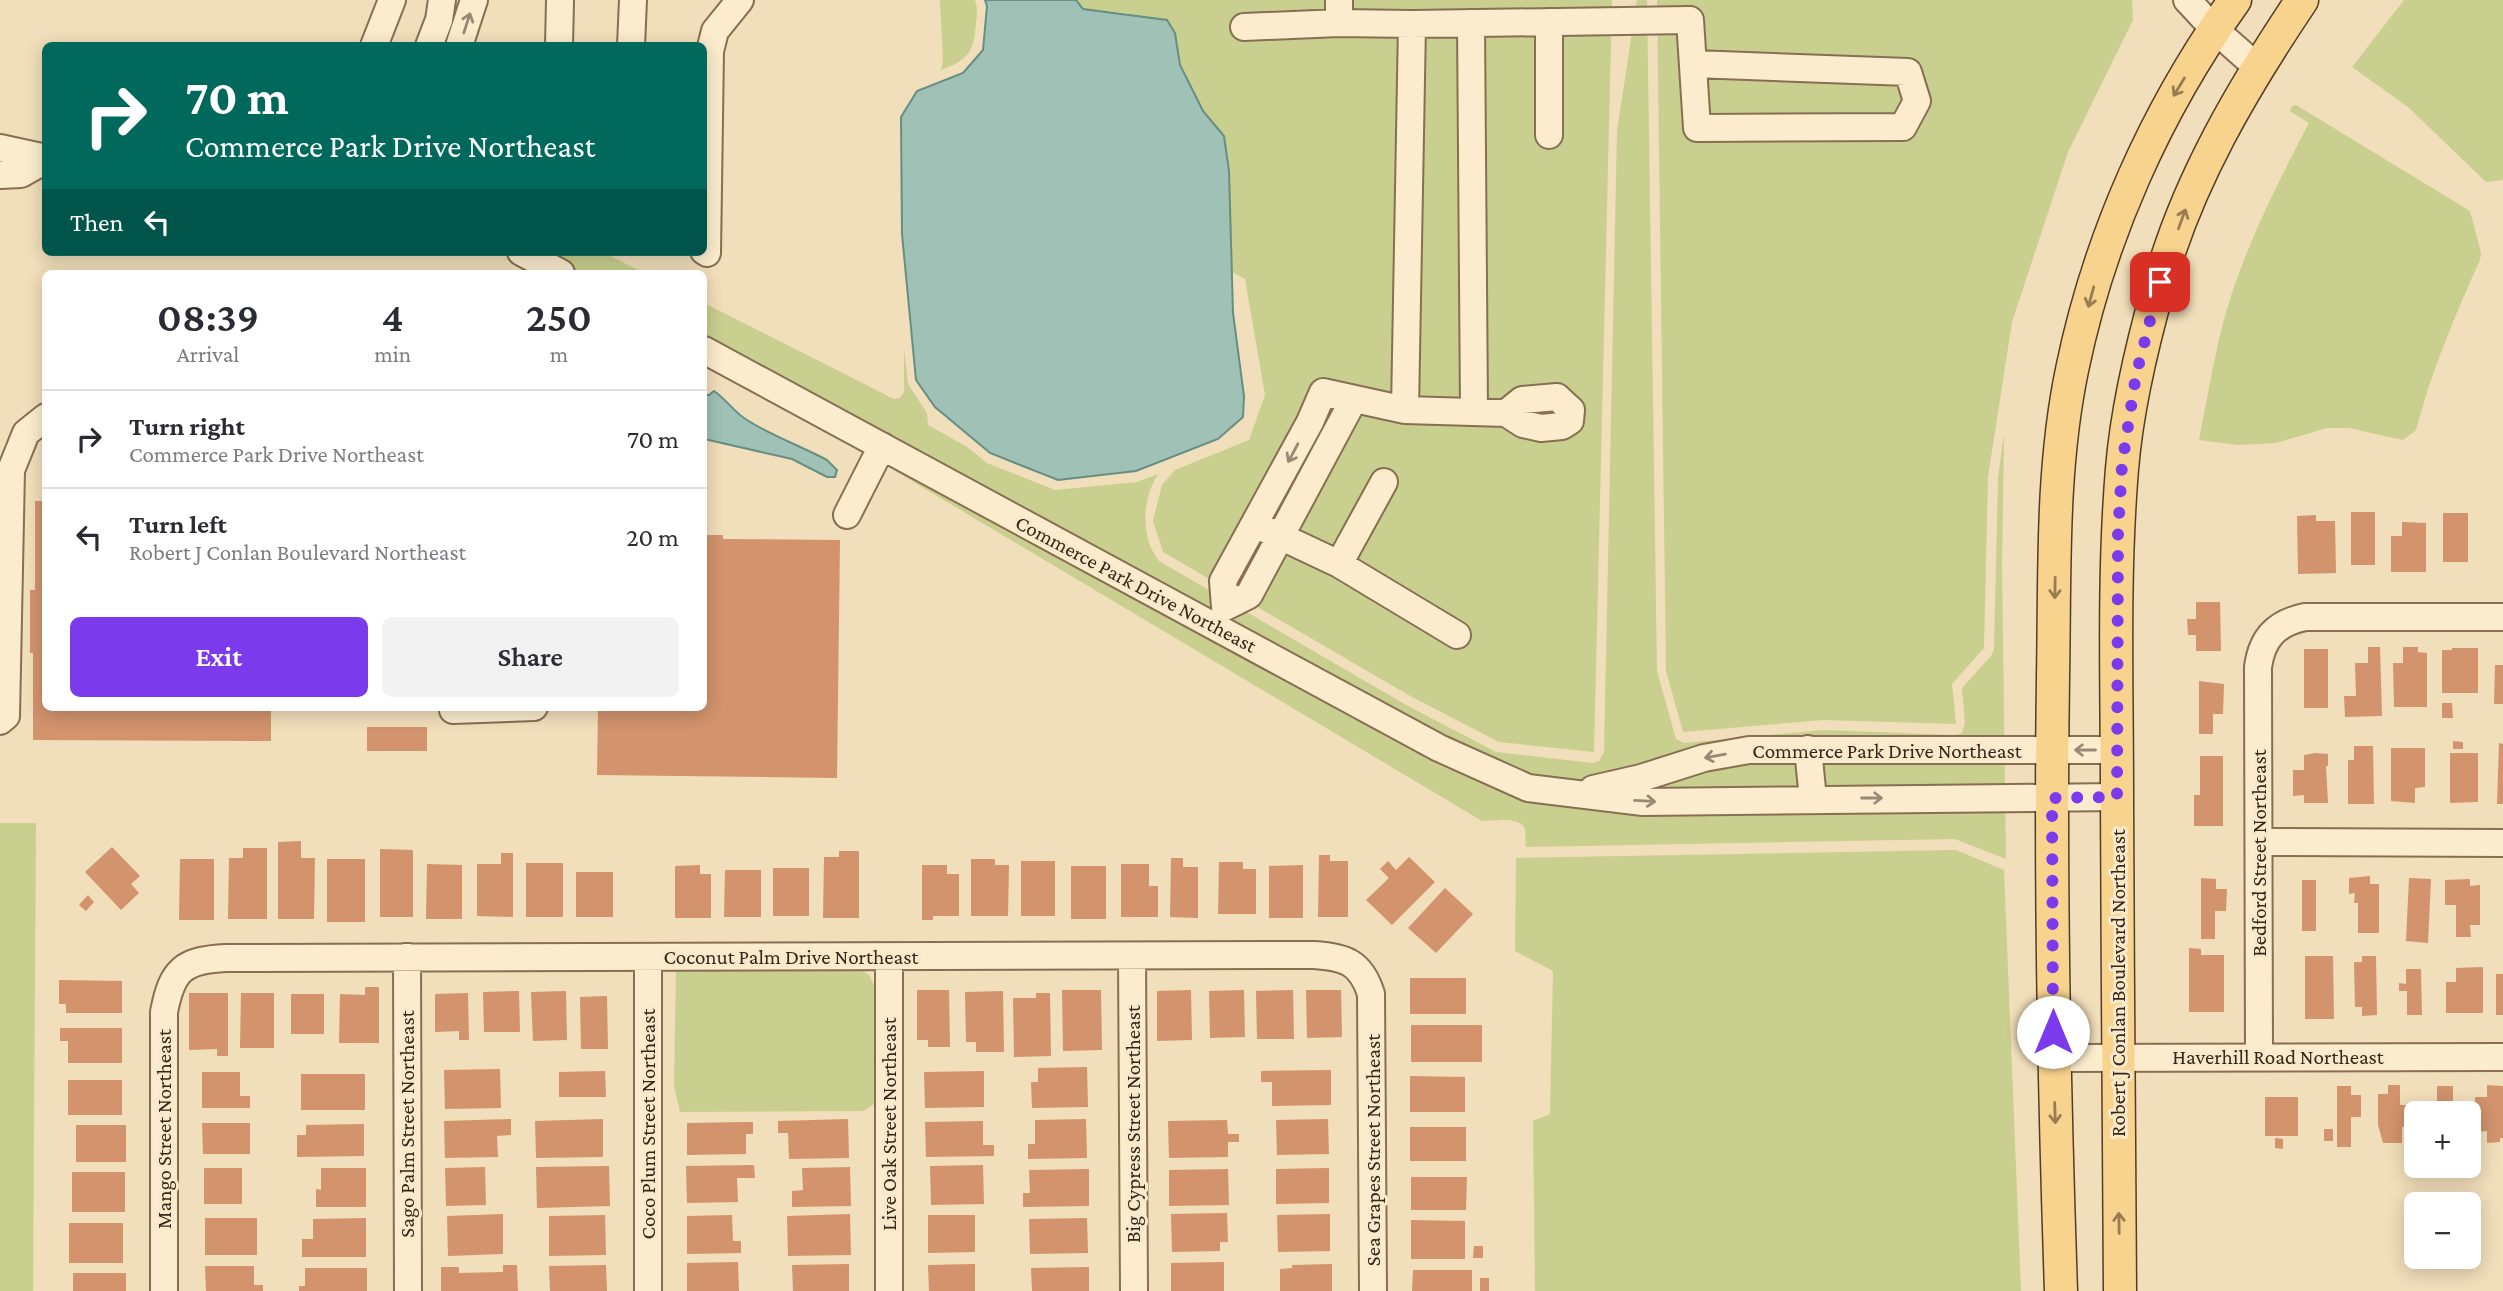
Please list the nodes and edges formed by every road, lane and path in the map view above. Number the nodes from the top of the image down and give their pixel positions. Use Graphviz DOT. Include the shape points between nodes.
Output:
graph roads {
  1 [pos="392,0"];
  2 [pos="442,0"];
  3 [pos="474,0"];
  4 [pos="560,0"];
  5 [pos="633,0"];
  6 [pos="740,0"];
  7 [pos="2187,0"];
  8 [pos="2235,0"];
  9 [pos="2302,0"];
  10 [pos="1690,10"];
  11 [pos="1339,11"];
  12 [pos="1444,12"];
  13 [pos="1549,22"];
  14 [pos="1471,23"];
  15 [pos="1412,24"];
  16 [pos="1244,27"];
  17 [pos="2214,29"];
  18 [pos="376,42"];
  19 [pos="431,42"];
  20 [pos="461,42"];
  21 [pos="559,42"];
  22 [pos="632,42"];
  23 [pos="1693,64"];
  24 [pos="2257,67"];
  25 [pos="1549,135"];
  26 [pos="707,140"];
  27 [pos="0,148"];
  28 [pos="42,158"];
  29 [pos="42,159"];
  30 [pos="42,161"];
  31 [pos="0,162"];
  32 [pos="0,175"];
  33 [pos="529,256"];
  34 [pos="555,270"];
  35 [pos="707,352"];
  36 [pos="1354,399"];
  37 [pos="1405,410"];
  38 [pos="1474,410"];
  39 [pos="1506,413"];
  40 [pos="42,419"];
  41 [pos="1310,422"];
  42 [pos="1335,436"];
  43 [pos="881,446"];
  44 [pos="1384,482"];
  45 [pos="1276,485"];
  46 [pos="1300,496"];
  47 [pos="847,515"];
  48 [pos="1255,523"];
  49 [pos="1280,537"];
  50 [pos="1339,564"];
  51 [pos="2503,617"];
  52 [pos="1221,618"];
  53 [pos="1457,635"];
  54 [pos="4,670"];
  55 [pos="0,721"];
  56 [pos="1808,749"];
  57 [pos="2052,750"];
  58 [pos="2117,750"];
  59 [pos="1577,792"];
  60 [pos="2117,797"];
  61 [pos="2052,798"];
  62 [pos="1813,799"];
  63 [pos="2259,842"];
  64 [pos="2503,843"];
  65 [pos="407,957"];
  66 [pos="648,957"];
  67 [pos="889,957"];
  68 [pos="1132,957"];
  69 [pos="179,970"];
  70 [pos="1372,1008"];
  71 [pos="2259,1057"];
  72 [pos="2503,1057"];
  73 [pos="2053,1058"];
  74 [pos="2118,1058"];
  75 [pos="164,1291"];
  76 [pos="408,1291"];
  77 [pos="648,1291"];
  78 [pos="889,1291"];
  79 [pos="1134,1291"];
  80 [pos="1373,1291"];
  81 [pos="2062,1291"];
  82 [pos="2120,1291"];
  1 -- 18 [label="street"];
  2 -- 19 [label="street"];
  20 -- 3 [label="street, one-way"];
  4 -- 21 [label="street"];
  5 -- 22 [label="street"];
  6 -- 26 [label="street" via="715,31 710,51"];
  7 -- 17 [label="street"];
  8 -- 17 [label="main road"];
  9 -- 24 [label="main road, Robert J Conlan Boulevard Northeast"];
  10 -- 13 [label="street"];
  10 -- 23 [label="street"];
  11 -- 15 [label="street"];
  11 -- 16 [label="street"];
  12 -- 14 [label="street"];
  12 -- 15 [label="street"];
  13 -- 14 [label="street"];
  13 -- 25 [label="street"];
  14 -- 38 [label="street"];
  15 -- 37 [label="street"];
  17 -- 24 [label="street"];
  17 -- 57 [label="main road, one-way" via="2173,98 2129,188 2100,264 2072,370 2057,467"];
  23 -- 23 [label="street" via="1697,128 1903,127 1917,101 1908,72"];
  58 -- 24 [label="main road, Robert J Conlan Boulevard Northeast, one-way" via="2118,534 2122,465 2136,375 2160,282 2191,196"];
  27 -- 28 [label="street"];
  29 -- 31 [label="street"];
  30 -- 32 [label="street" via="21,174"];
  33 -- 34 [label="street"];
  35 -- 43 [label="street, Commerce Park Drive Northeast"];
  36 -- 37 [label="street"];
  36 -- 41 [label="street" via="1323,392"];
  36 -- 42 [label="street"];
  37 -- 38 [label="street"];
  38 -- 39 [label="street"];
  40 -- 54 [label="street" via="26,433 11,470"];
  41 -- 42 [label="street"];
  41 -- 45 [label="street, one-way"];
  42 -- 46 [label="street"];
  43 -- 47 [label="street"];
  43 -- 52 [label="street, Commerce Park Drive Northeast"];
  44 -- 50 [label="street"];
  45 -- 46 [label="street"];
  45 -- 48 [label="street"];
  46 -- 49 [label="street"];
  48 -- 49 [label="street"];
  48 -- 52 [label="street" via="1223,582"];
  49 -- 50 [label="street"];
  49 -- 52 [label="street" via="1249,595"];
  50 -- 53 [label="street"];
  51 -- 63 [label="street, Bedford Street Northeast" via="2305,617 2290,620 2267,636 2258,667"];
  52 -- 59 [label="street, Commerce Park Drive Northeast" via="1439,748 1528,788"];
  54 -- 55 [label="street" via="6,716"];
  56 -- 57 [label="street, Commerce Park Drive Northeast"];
  56 -- 59 [label="street, Commerce Park Drive Northeast, one-way" via="1749,750 1704,758"];
  56 -- 62 [label="street"];
  58 -- 57 [label="street, Commerce Park Drive Northeast, one-way"];
  57 -- 61 [label="main road"];
  58 -- 60 [label="main road, Robert J Conlan Boulevard Northeast"];
  59 -- 62 [label="street, Commerce Park Drive Northeast, one-way" via="1643,802"];
  60 -- 61 [label="street, Commerce Park Drive Northeast"];
  60 -- 74 [label="main road, Robert J Conlan Boulevard Northeast"];
  62 -- 61 [label="street, Commerce Park Drive Northeast, one-way"];
  61 -- 73 [label="main road"];
  63 -- 64 [label="street"];
  63 -- 71 [label="street, Bedford Street Northeast"];
  65 -- 66 [label="street, Coconut Palm Drive Northeast"];
  65 -- 69 [label="street, Coconut Palm Drive Northeast" via="206,959"];
  65 -- 76 [label="street, Sago Palm Street Northeast"];
  66 -- 67 [label="street, Coconut Palm Drive Northeast"];
  66 -- 77 [label="street, Coco Plum Street Northeast"];
  67 -- 68 [label="street, Coconut Palm Drive Northeast"];
  67 -- 78 [label="street, Live Oak Street Northeast"];
  68 -- 70 [label="street, Coconut Palm Drive Northeast" via="1337,957 1349,961 1366,978"];
  68 -- 79 [label="street, Big Cypress Street Northeast"];
  69 -- 75 [label="street, Mango Street Northeast" via="164,1012"];
  70 -- 80 [label="street, Sea Grapes Street Northeast"];
  71 -- 72 [label="street, Haverhill Road Northeast"];
  71 -- 74 [label="street, Haverhill Road Northeast"];
  73 -- 74 [label="street, Haverhill Road Northeast"];
  73 -- 81 [label="main road, one-way"];
  82 -- 74 [label="main road, Robert J Conlan Boulevard Northeast, one-way"];
}
